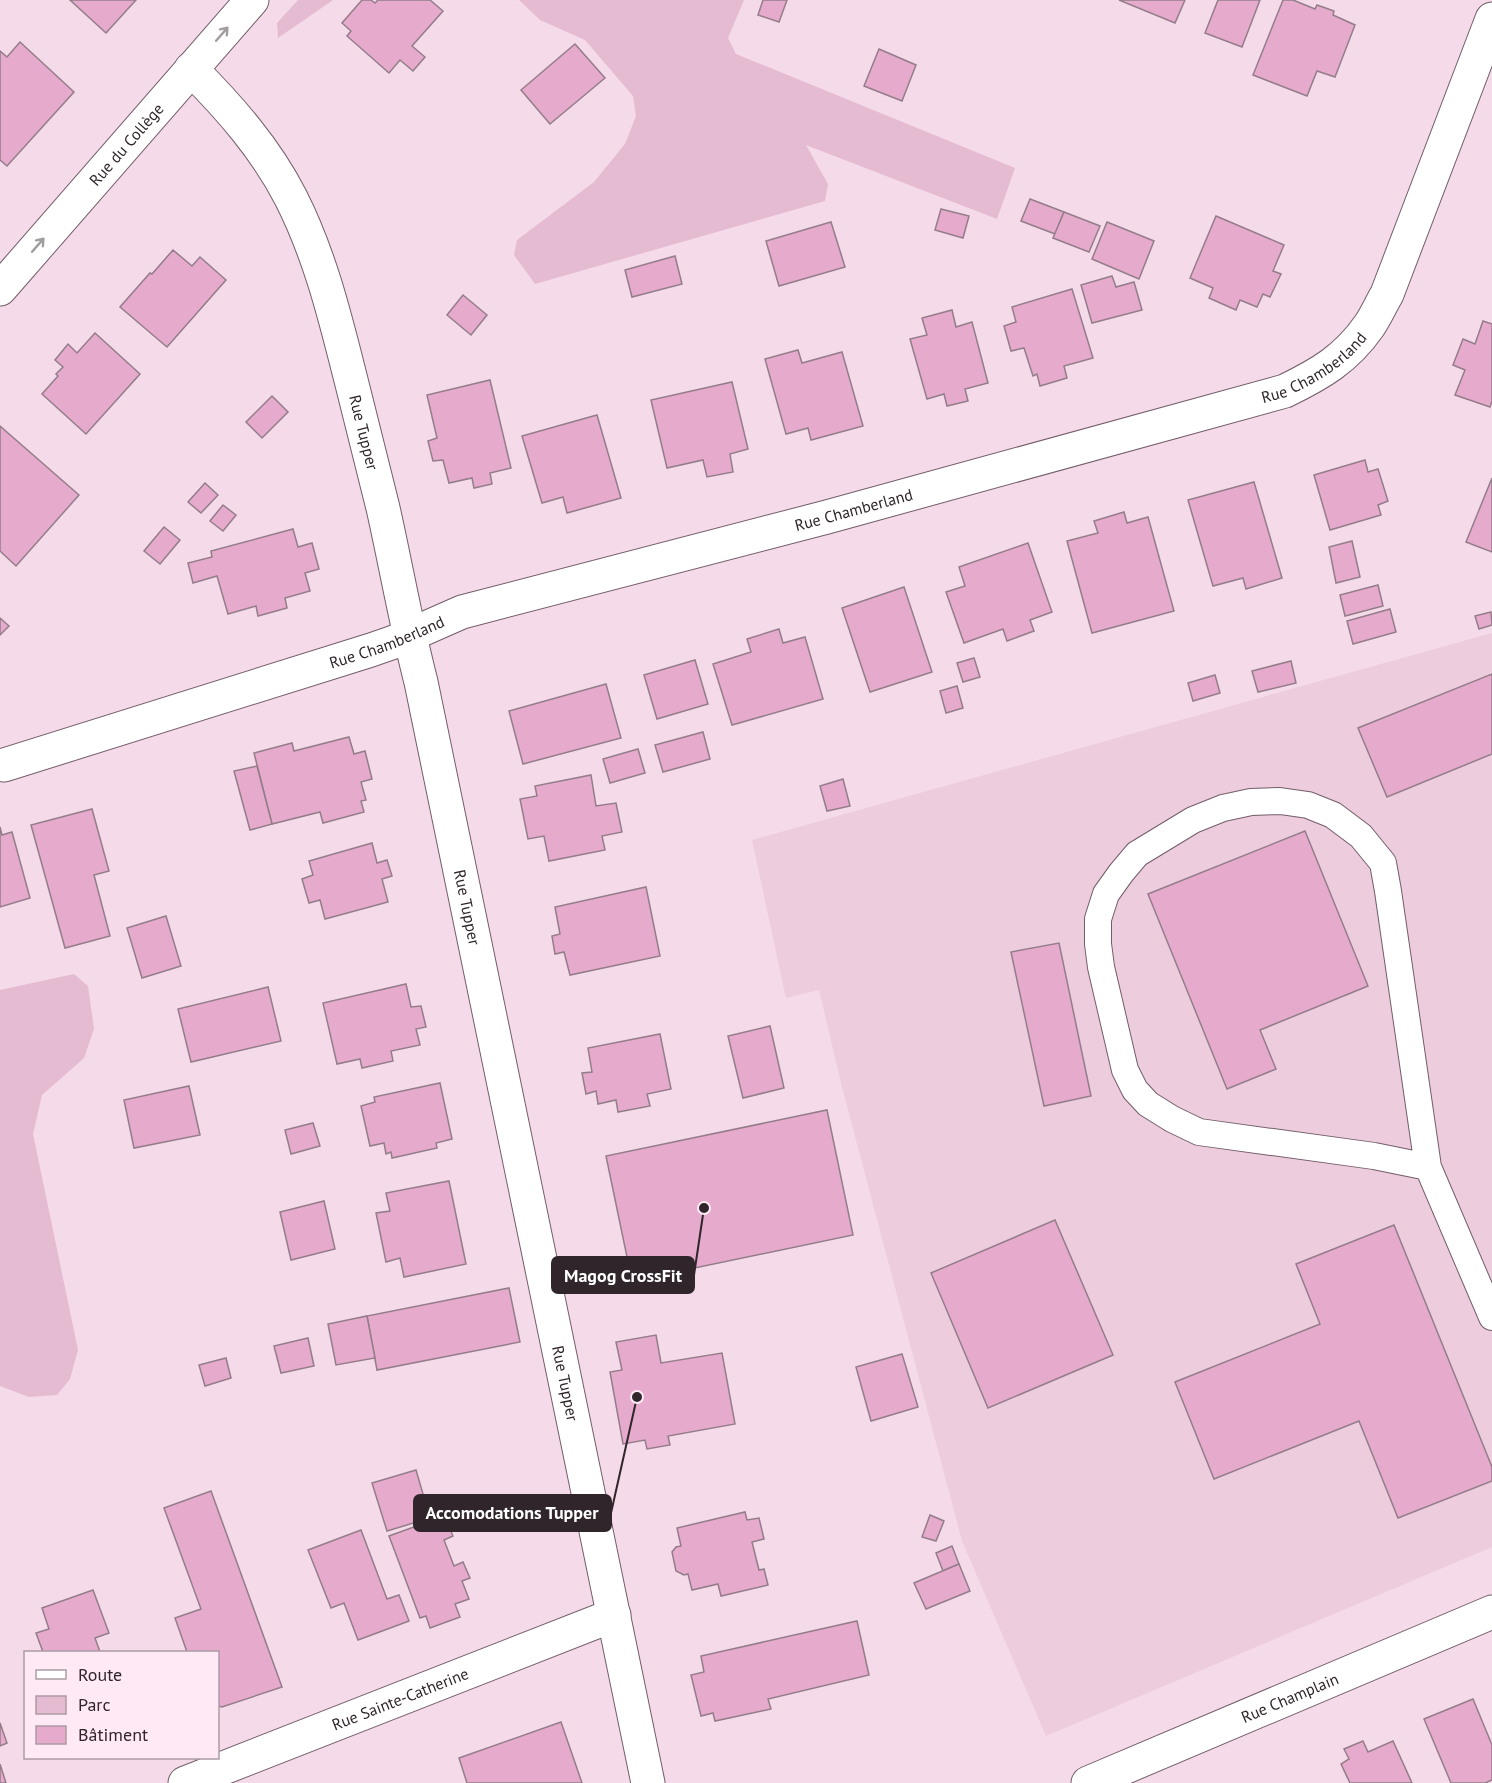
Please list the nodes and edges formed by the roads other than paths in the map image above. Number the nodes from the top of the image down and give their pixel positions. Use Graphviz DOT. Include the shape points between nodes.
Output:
graph roads {
  1 [pos="252,0"];
  2 [pos="1492,20"];
  3 [pos="191,69"];
  4 [pos="0,289"];
  5 [pos="409,635"];
  6 [pos="4,765"];
  7 [pos="1428,1167"];
  8 [pos="1492,1317"];
  9 [pos="1492,1612"];
  10 [pos="614,1615"];
  11 [pos="185,1783"];
  12 [pos="648,1783"];
  13 [pos="1089,1783"];
  3 -- 1 [label="street, Rue du Collège, one-way"];
  2 -- 5 [label="street, Rue Chamberland" via="1387,294 1370,326 1346,354 1317,376 1285,391 462,612"];
  4 -- 3 [label="street, Rue du Collège, one-way"];
  3 -- 5 [label="street, Rue Tupper" via="231,110 273,168 291,197 320,268 383,508"];
  5 -- 6 [label="street, Rue Chamberland"];
  5 -- 10 [label="street, Rue Tupper"];
  7 -- 7 [label="lane" via="1199,1132 1148,1104 1125,1070 1098,944 1098,919 1106,894 1137,854 1193,820 1251,802 1308,805 1332,815 1360,836 1383,863 1385,872"];
  7 -- 8 [label="lane"];
  9 -- 13 [label="street, Rue Champlain"];
  10 -- 11 [label="street, Rue Sainte-Catherine"];
  10 -- 12 [label="street, Rue Tupper"];
}
